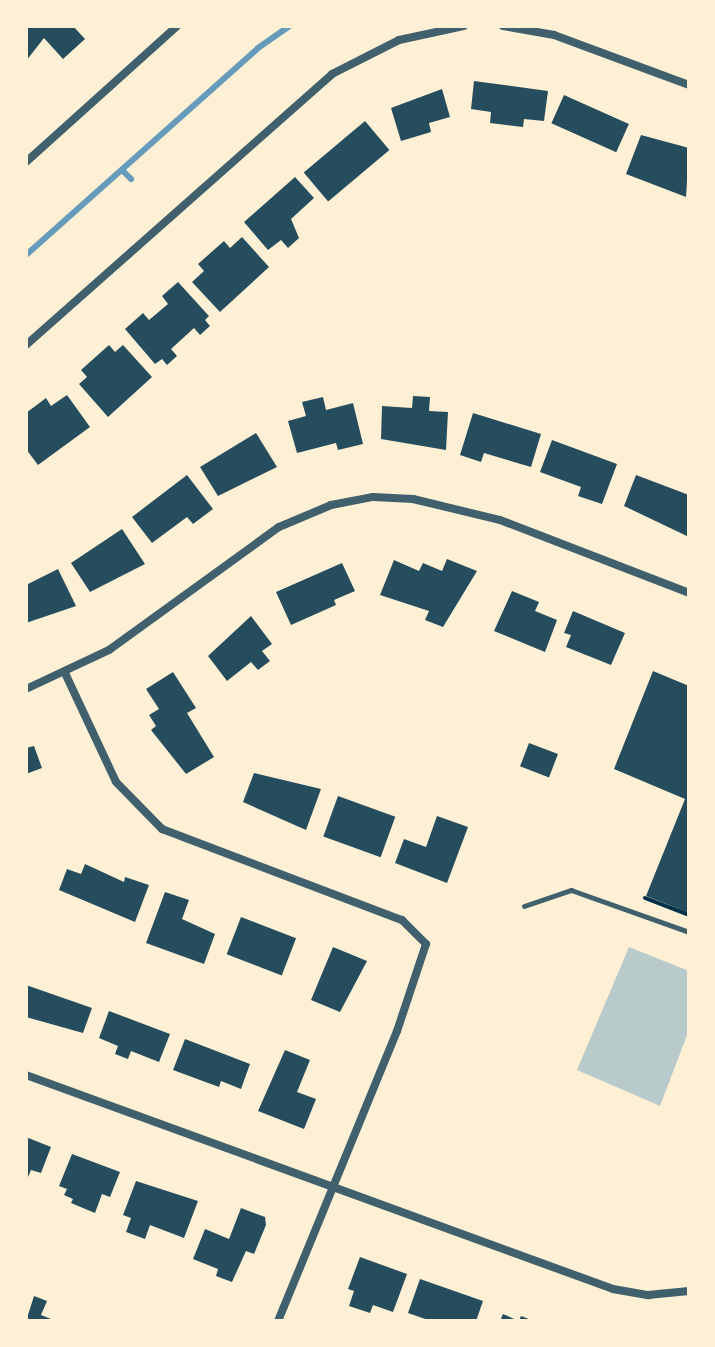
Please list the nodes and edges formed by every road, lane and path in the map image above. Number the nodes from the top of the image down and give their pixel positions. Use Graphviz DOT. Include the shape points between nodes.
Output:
graph roads {
  1 [pos="177,26"];
  2 [pos="464,26"];
  3 [pos="503,26"];
  4 [pos="689,85"];
  5 [pos="26,162"];
  6 [pos="26,345"];
  7 [pos="689,593"];
  8 [pos="65,673"];
  9 [pos="26,689"];
  10 [pos="645,898"];
  11 [pos="524,906"];
  12 [pos="689,915"];
  13 [pos="689,932"];
  14 [pos="26,1075"];
  15 [pos="331,1187"];
  16 [pos="689,1291"];
  17 [pos="278,1321"];
  1 -- 5 [label="street"];
  2 -- 6 [label="street" via="399,40 332,74"];
  3 -- 4 [label="street" via="554,35"];
  7 -- 8 [label="street" via="500,520 413,499 373,497 331,505 279,527 149,623"];
  8 -- 9 [label="street"];
  8 -- 15 [label="street" via="116,782 162,829 369,907 416,931 426,944"];
  10 -- 12 [label="path"];
  11 -- 13 [label="lane" via="571,890"];
  14 -- 15 [label="street"];
  15 -- 16 [label="street" via="613,1289 648,1295"];
  15 -- 17 [label="street"];
}
